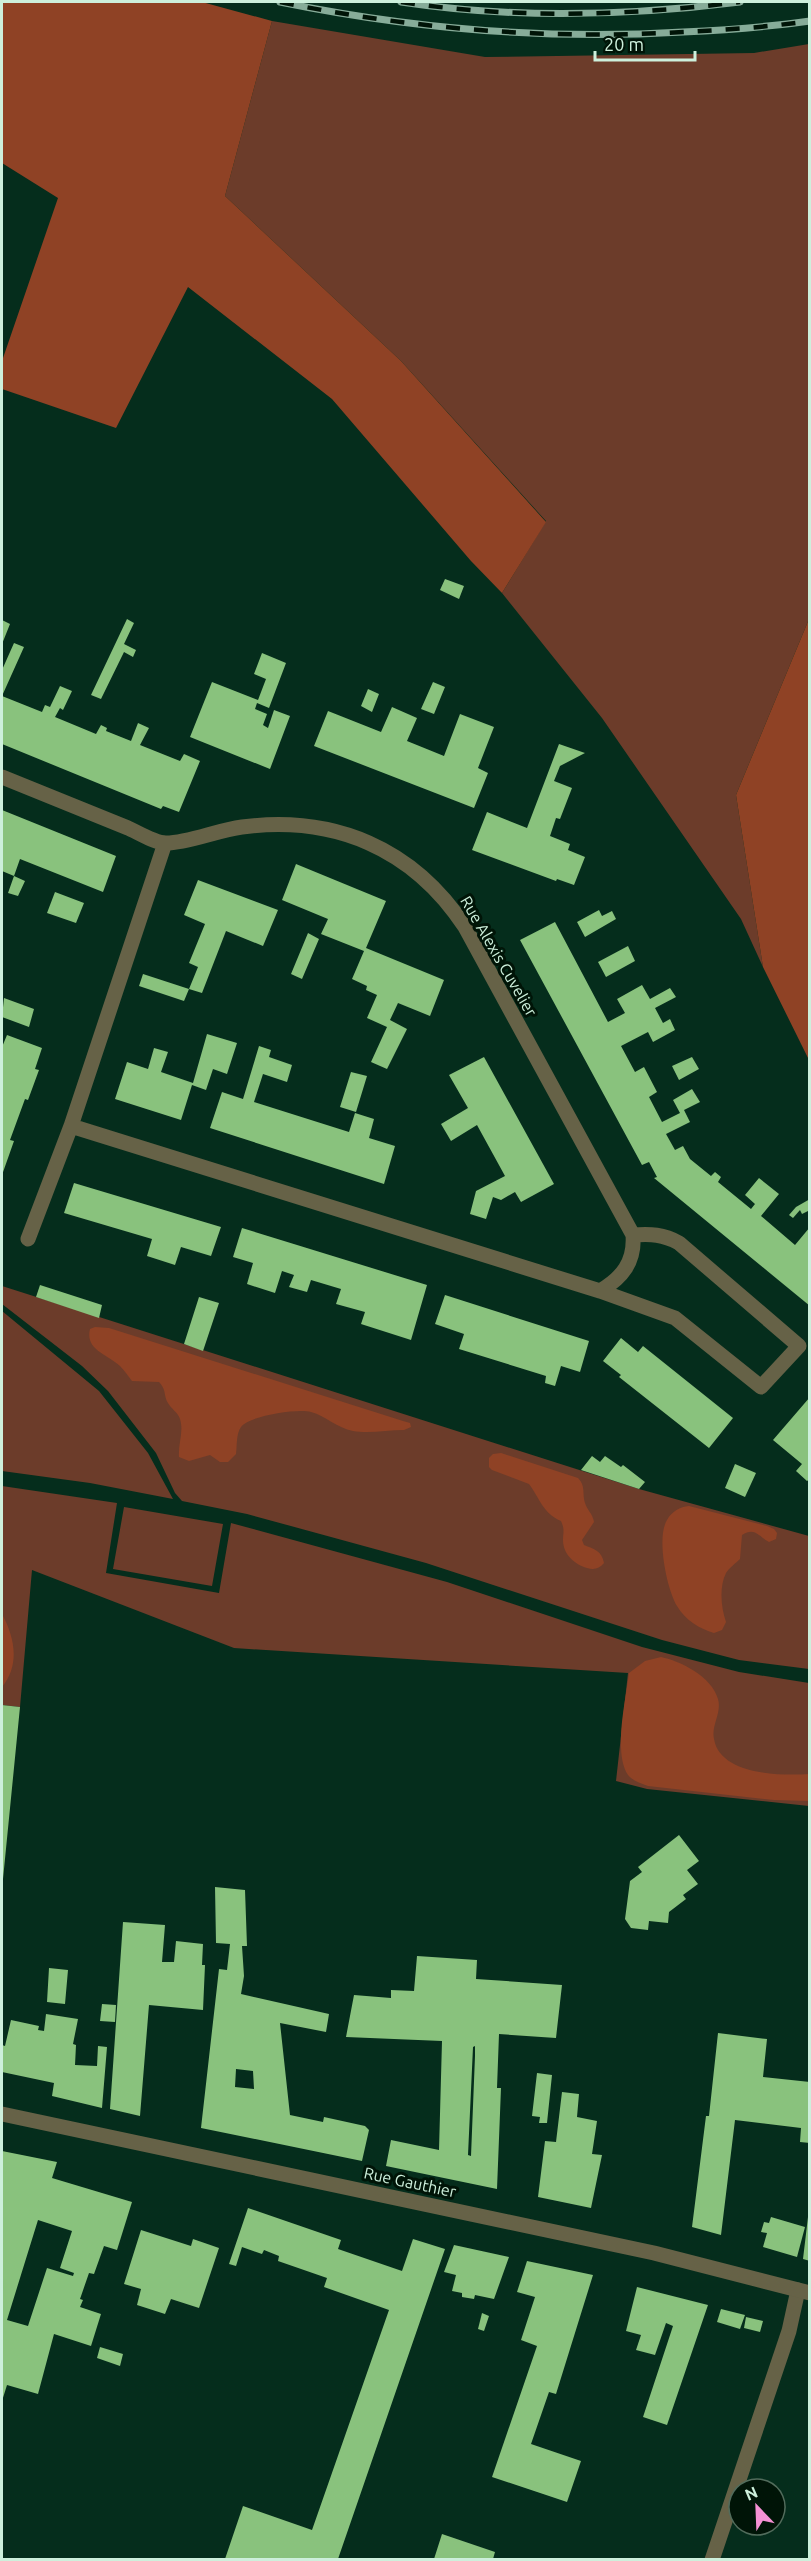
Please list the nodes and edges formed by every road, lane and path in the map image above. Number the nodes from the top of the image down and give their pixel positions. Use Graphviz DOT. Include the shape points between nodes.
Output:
graph roads {
  1 [pos="2,777"];
  2 [pos="165,843"];
  3 [pos="71,1126"];
  4 [pos="633,1235"];
  5 [pos="28,1239"];
  6 [pos="600,1292"];
  7 [pos="2,2114"];
  8 [pos="804,2291"];
  9 [pos="712,2559"];
  1 -- 2 [label="street"];
  2 -- 3 [label="street"];
  2 -- 4 [label="street, Rue Alexis Cuvelier" via="248,827 312,826 361,840 424,877 440,891 465,927"];
  3 -- 5 [label="street"];
  3 -- 6 [label="street"];
  4 -- 6 [label="street" via="634,1248 627,1269"];
  4 -- 6 [label="street" via="656,1234 679,1244 799,1346 761,1387 675,1318"];
  7 -- 8 [label="street, Rue Gauthier" via="613,2244"];
  8 -- 9 [label="street"];
}
